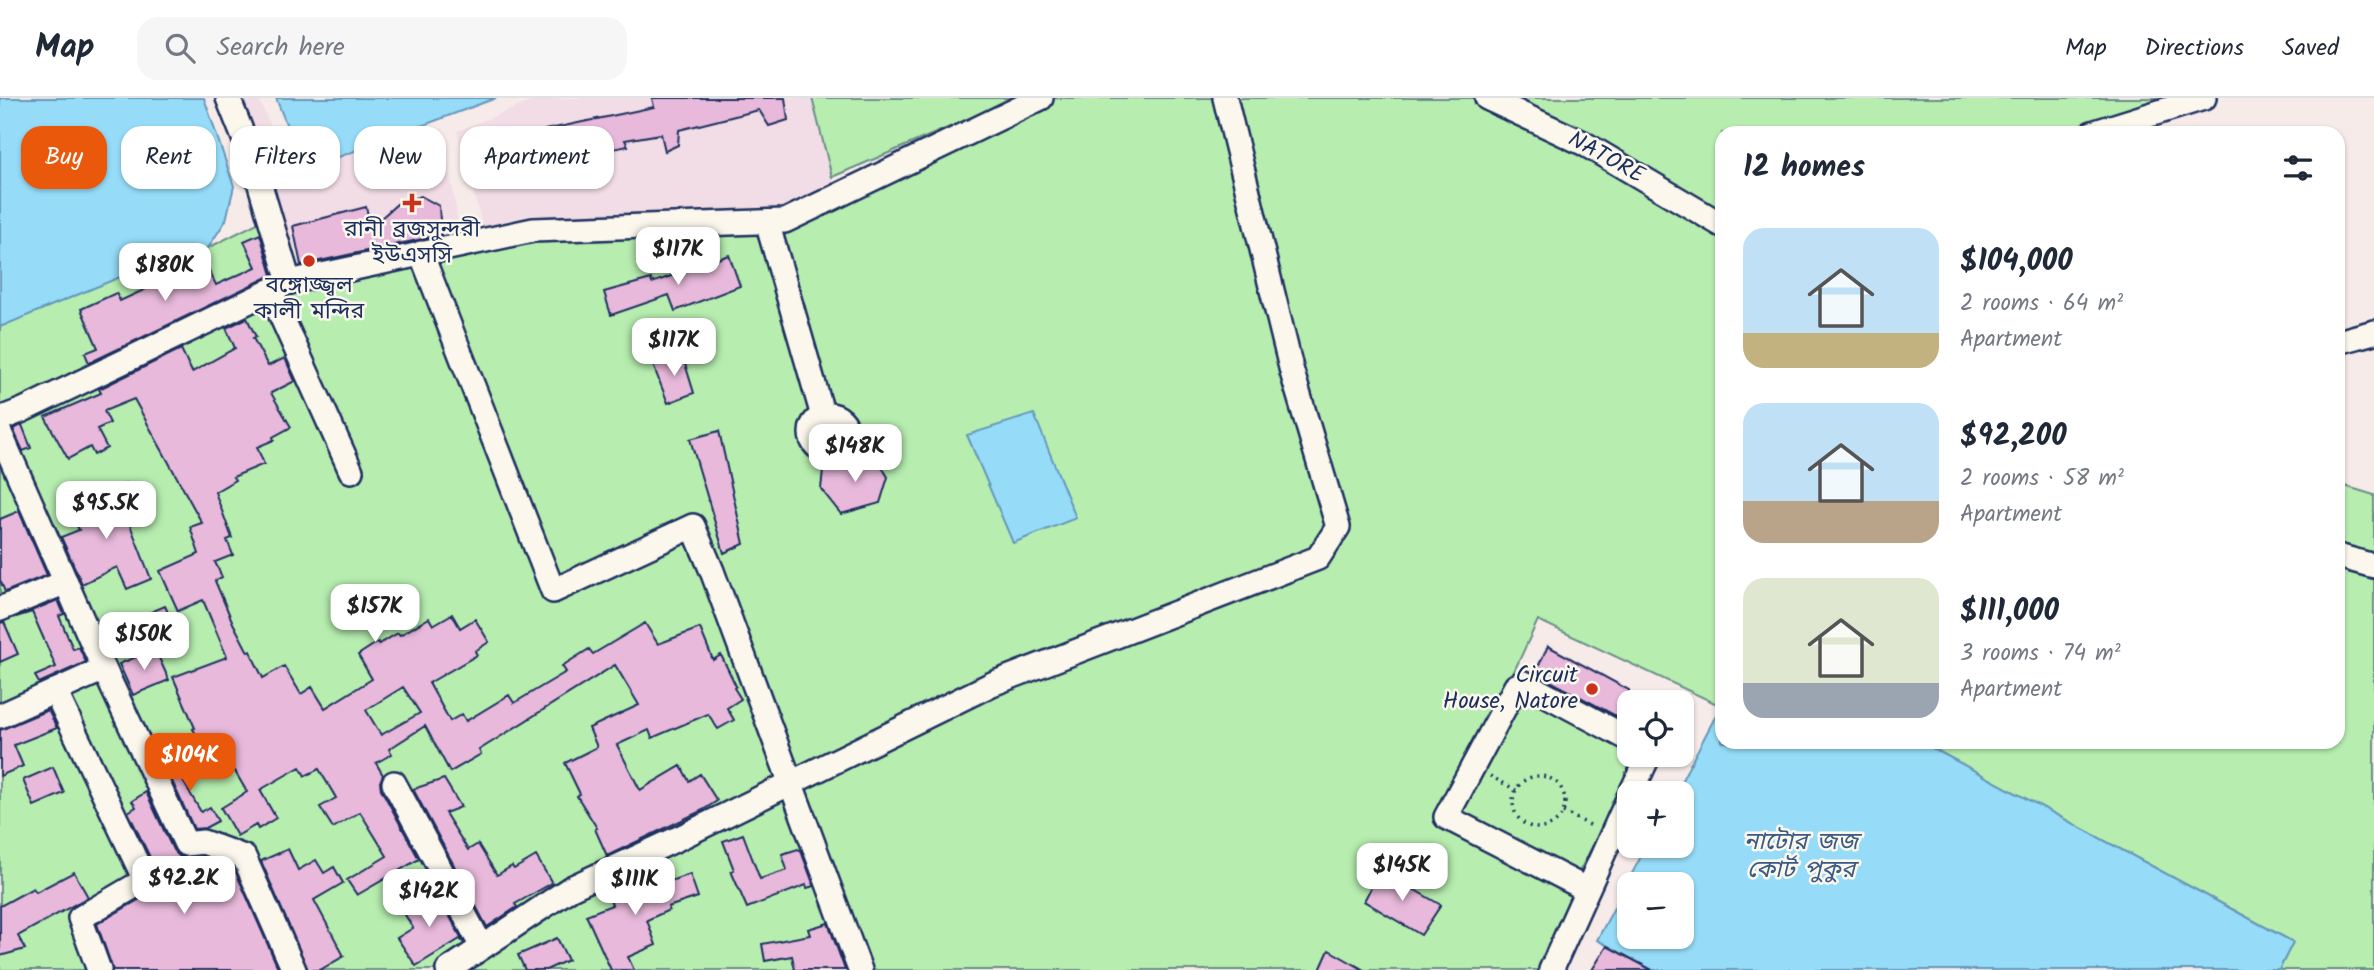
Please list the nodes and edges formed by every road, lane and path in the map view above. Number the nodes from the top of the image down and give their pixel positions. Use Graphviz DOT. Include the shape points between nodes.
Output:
graph roads {
  1 [pos="228,98"];
  2 [pos="1041,98"];
  3 [pos="1225,98"];
  4 [pos="1487,98"];
  5 [pos="2204,98"];
  6 [pos="2114,126"];
  7 [pos="1715,221"];
  8 [pos="767,222"];
  9 [pos="421,254"];
  10 [pos="279,286"];
  11 [pos="2374,332"];
  12 [pos="2345,340"];
  13 [pos="823,416"];
  14 [pos="0,419"];
  15 [pos="0,433"];
  16 [pos="351,471"];
  17 [pos="2345,558"];
  18 [pos="2374,566"];
  19 [pos="66,582"];
  20 [pos="0,609"];
  21 [pos="104,669"];
  22 [pos="55,691"];
  23 [pos="0,716"];
  24 [pos="1617,733"];
  25 [pos="1473,767"];
  26 [pos="394,783"];
  27 [pos="790,783"];
  28 [pos="1516,790"];
  29 [pos="1563,812"];
  30 [pos="1617,822"];
  31 [pos="1611,835"];
  32 [pos="1586,889"];
  33 [pos="482,947"];
  34 [pos="99,970"];
  35 [pos="294,970"];
  36 [pos="448,970"];
  37 [pos="860,970"];
  38 [pos="1551,970"];
  1 -- 10 [label="street" via="252,158"];
  2 -- 8 [label="street" via="785,221"];
  3 -- 27 [label="street" via="1292,372 1338,527 1318,558 992,684"];
  4 -- 7 [label="street, NATORE" via="1583,143"];
  5 -- 6 [label="street"];
  8 -- 9 [label="street" via="533,230"];
  8 -- 13 [label="street"];
  9 -- 10 [label="street"];
  9 -- 27 [label="street" via="553,591 693,526"];
  10 -- 14 [label="street"];
  10 -- 16 [label="street"];
  11 -- 12 [label="street"];
  15 -- 19 [label="street"];
  17 -- 18 [label="street"];
  19 -- 20 [label="street"];
  19 -- 21 [label="street"];
  21 -- 22 [label="street"];
  21 -- 35 [label="street" via="186,844 203,842 244,857"];
  22 -- 23 [label="street"];
  22 -- 34 [label="street" via="145,880 80,918"];
  24 -- 25 [label="street" via="1524,683 1516,686"];
  25 -- 28 [label="path"];
  25 -- 32 [label="street" via="1446,817"];
  26 -- 33 [label="street"];
  27 -- 33 [label="street" via="570,888"];
  27 -- 37 [label="street"];
  28 -- 29 [label="path" via="1528,778 1546,777 1564,795"];
  28 -- 29 [label="path" via="1513,806 1527,825 1544,828"];
  29 -- 31 [label="path"];
  30 -- 31 [label="street"];
  31 -- 32 [label="street"];
  32 -- 38 [label="street"];
  33 -- 36 [label="street"];
}
